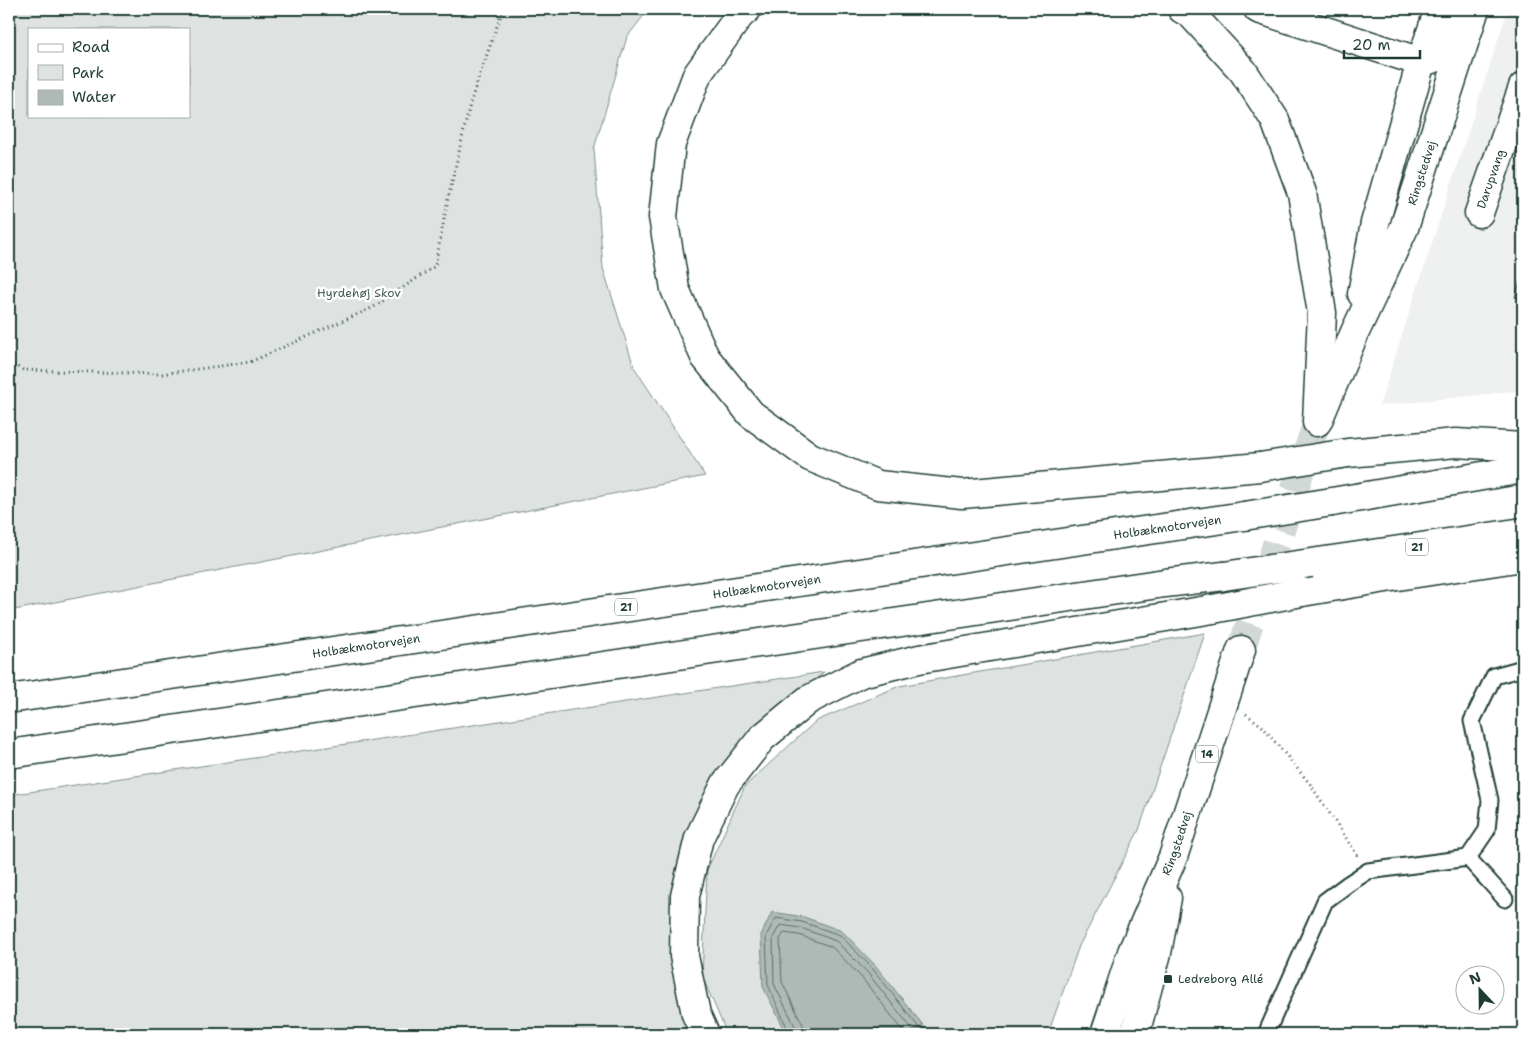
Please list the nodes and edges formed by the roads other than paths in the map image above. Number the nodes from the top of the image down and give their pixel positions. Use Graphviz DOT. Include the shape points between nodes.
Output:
graph roads {
  1 [pos="747,9"];
  2 [pos="1182,9"];
  3 [pos="1258,9"];
  4 [pos="1439,9"];
  5 [pos="1460,9"];
  6 [pos="1475,9"];
  7 [pos="1421,62"];
  8 [pos="1523,87"];
  9 [pos="1479,214"];
  10 [pos="1354,332"];
  11 [pos="1523,447"];
  12 [pos="1523,469"];
  13 [pos="1523,532"];
  14 [pos="1523,557"];
  15 [pos="1241,650"];
  16 [pos="1523,668"];
  17 [pos="9,699"];
  18 [pos="9,754"];
  19 [pos="1174,857"];
  20 [pos="1468,858"];
  21 [pos="1505,899"];
  22 [pos="705,1034"];
  23 [pos="1105,1034"];
  24 [pos="1136,1034"];
  25 [pos="1266,1034"];
  1 -- 11 [label="main road, bridge" via="697,75 671,144 663,217 675,289 705,357 751,414 810,457 878,484 962,494 1260,467 1348,453 1456,443"];
  2 -- 10 [label="main road, Ringstedvej" via="1191,14 1243,71 1275,120 1302,193 1322,313 1317,422"];
  3 -- 7 [label="main road"];
  4 -- 7 [label="main road, Ringstedvej"];
  5 -- 7 [label="main road" via="1453,30 1434,58"];
  6 -- 10 [label="main road, Ringstedvej" via="1404,228"];
  7 -- 10 [label="main road, Ringstedvej" via="1375,223"];
  8 -- 9 [label="main road, Darupvang"];
  12 -- 17 [label="main road, Holbækmotorvejen / 21, bridge" via="1244,516"];
  13 -- 18 [label="main road, 21, bridge"];
  14 -- 22 [label="main road, bridge" via="919,659 861,673 808,700 762,738 725,785 699,838 685,896 684,956 696,1014"];
  15 -- 19 [label="main road, Ringstedvej / 14"];
  16 -- 20 [label="lane" via="1494,676 1472,721 1490,800 1487,830"];
  19 -- 23 [label="main road, Ringstedvej / 14" via="1132,952"];
  19 -- 24 [label="main road" via="1157,953"];
  20 -- 21 [label="lane"];
  20 -- 25 [label="lane" via="1368,871 1325,901"];
}
